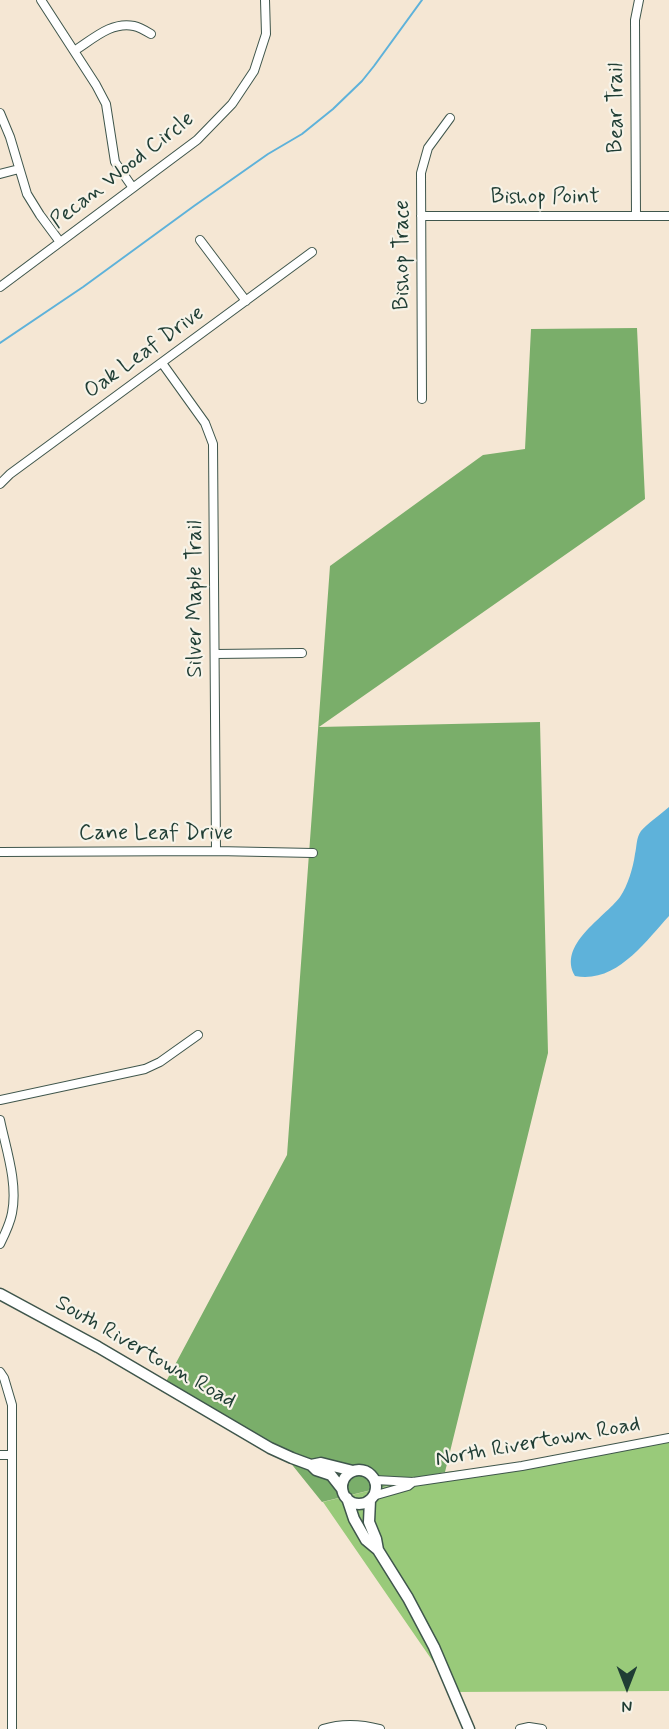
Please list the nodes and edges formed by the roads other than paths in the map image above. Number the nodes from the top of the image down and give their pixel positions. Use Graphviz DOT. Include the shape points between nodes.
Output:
graph roads {
  1 [pos="41,0"];
  2 [pos="265,0"];
  3 [pos="639,0"];
  4 [pos="151,34"];
  5 [pos="74,51"];
  6 [pos="0,113"];
  7 [pos="450,118"];
  8 [pos="19,169"];
  9 [pos="0,174"];
  10 [pos="133,188"];
  11 [pos="421,216"];
  12 [pos="636,216"];
  13 [pos="669,216"];
  14 [pos="200,240"];
  15 [pos="60,242"];
  16 [pos="312,252"];
  17 [pos="0,287"];
  18 [pos="246,301"];
  19 [pos="162,363"];
  20 [pos="422,399"];
  21 [pos="0,484"];
  22 [pos="302,653"];
  23 [pos="215,654"];
  24 [pos="216,851"];
  25 [pos="0,852"];
  26 [pos="312,853"];
  27 [pos="198,1035"];
  28 [pos="0,1100"];
  29 [pos="0,1120"];
  30 [pos="0,1244"];
  31 [pos="0,1294"];
  32 [pos="0,1372"];
  33 [pos="669,1438"];
  34 [pos="0,1455"];
  35 [pos="12,1455"];
  36 [pos="311,1465"];
  37 [pos="353,1471"];
  38 [pos="375,1480"];
  39 [pos="413,1482"];
  40 [pos="344,1493"];
  41 [pos="371,1498"];
  42 [pos="378,1550"];
  43 [pos="12,1729"];
  44 [pos="323,1729"];
  45 [pos="380,1729"];
  46 [pos="469,1729"];
  47 [pos="520,1729"];
  48 [pos="542,1729"];
  1 -- 5 [label="street"];
  2 -- 10 [label="street, Pecan Wood Circle" via="266,34 254,71 237,96 197,140"];
  3 -- 12 [label="street, Bear Trail" via="635,20"];
  4 -- 5 [label="street" via="135,26 120,25"];
  5 -- 10 [label="street" via="106,104 115,162"];
  6 -- 8 [label="street"];
  7 -- 11 [label="street, Bishop Trace" via="428,148 421,173"];
  8 -- 9 [label="street"];
  8 -- 15 [label="street" via="27,194"];
  10 -- 15 [label="street, Pecan Wood Circle"];
  11 -- 12 [label="street, Bishop Point"];
  11 -- 20 [label="street, Bishop Trace"];
  12 -- 13 [label="street, Bishop Point"];
  14 -- 18 [label="street"];
  15 -- 17 [label="street, Pecan Wood Circle"];
  16 -- 18 [label="street, Oak Leaf Drive"];
  18 -- 19 [label="street, Oak Leaf Drive"];
  19 -- 21 [label="street, Oak Leaf Drive"];
  19 -- 23 [label="street, Silver Maple Trail" via="205,423 213,444"];
  22 -- 23 [label="street"];
  23 -- 24 [label="street, Silver Maple Trail"];
  24 -- 25 [label="street, Cane Leaf Drive"];
  24 -- 26 [label="street, Cane Leaf Drive"];
  27 -- 28 [label="street" via="145,1069"];
  29 -- 30 [label="street" via="14,1200"];
  31 -- 36 [label="main road, South Rivertown Road" via="270,1448"];
  32 -- 35 [label="street" via="12,1405"];
  33 -- 39 [label="street, North Rivertown Road"];
  34 -- 35 [label="street"];
  35 -- 43 [label="street"];
  36 -- 37 [label="main road" via="321,1463"];
  36 -- 40 [label="main road" via="331,1475"];
  37 -- 38 [label="main road" via="368,1472"];
  37 -- 40 [label="main road" via="344,1478"];
  38 -- 39 [label="street, North Rivertown Road"];
  38 -- 41 [label="main road"];
  39 -- 41 [label="street, North Rivertown Road"];
  40 -- 41 [label="main road" via="355,1503"];
  40 -- 42 [label="main road" via="366,1540"];
  41 -- 42 [label="main road" via="369,1522"];
  42 -- 46 [label="main road" via="434,1647"];
  44 -- 45 [label="street" via="346,1724"];
  47 -- 48 [label="street"];
}
